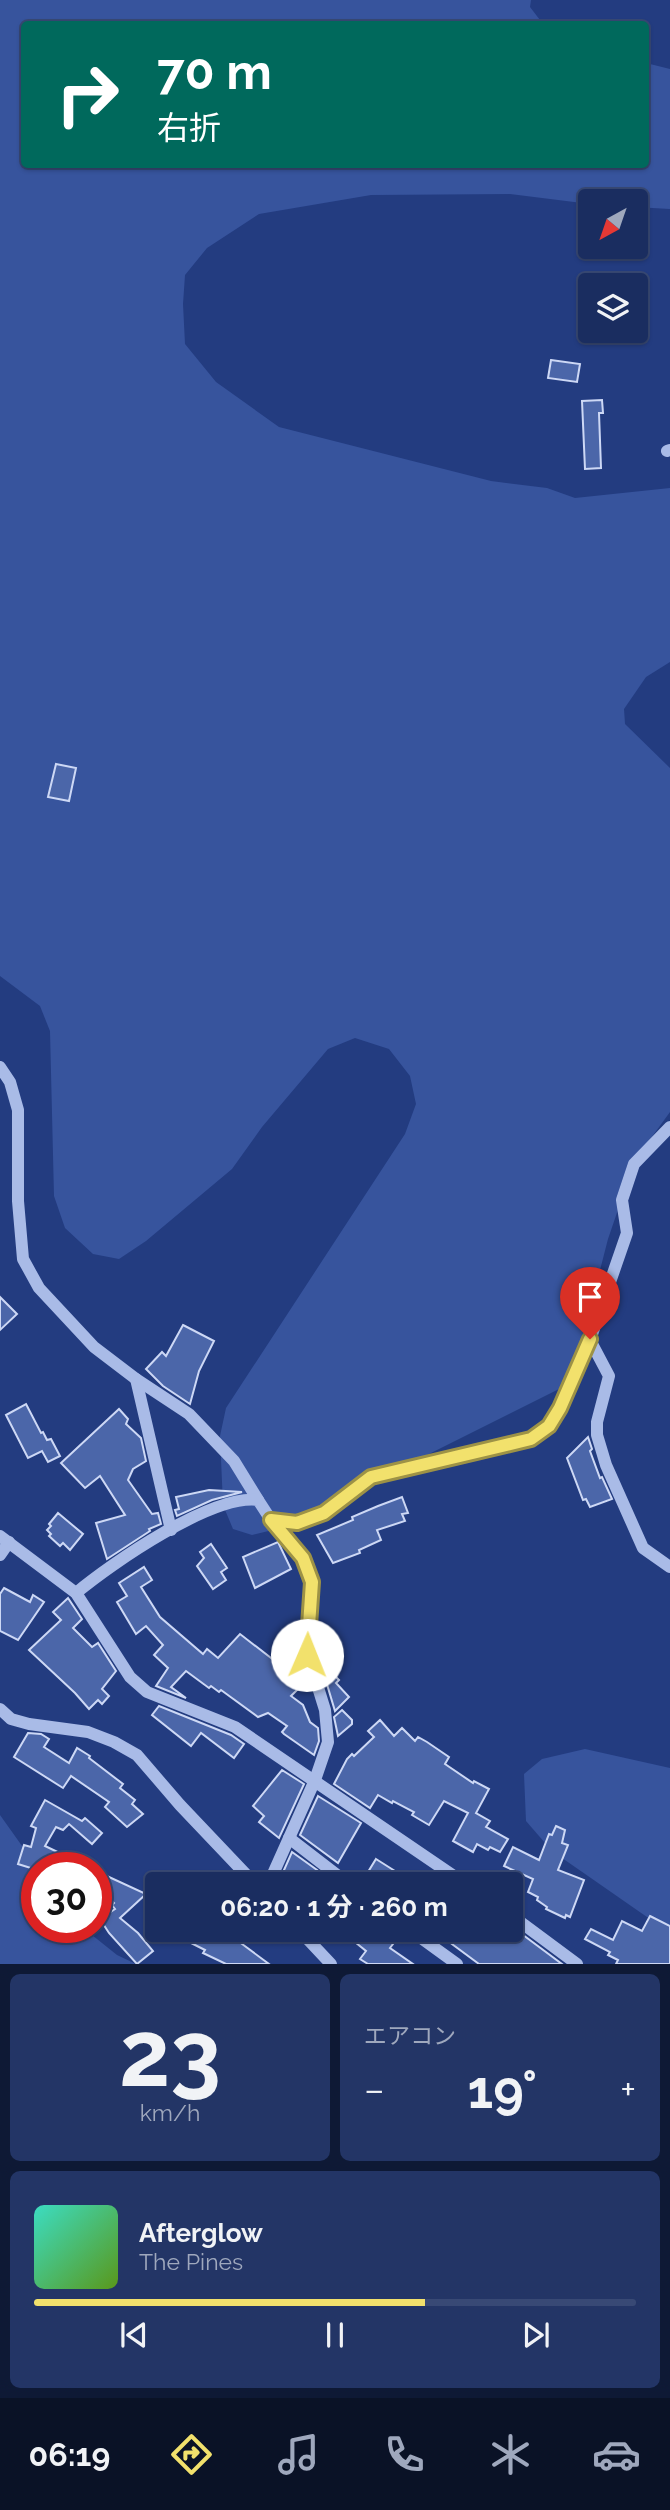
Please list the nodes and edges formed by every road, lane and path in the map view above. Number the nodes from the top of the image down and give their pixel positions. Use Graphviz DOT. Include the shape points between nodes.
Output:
graph roads {
  1 [pos="0,1067"];
  2 [pos="670,1127"];
  3 [pos="590,1339"];
  4 [pos="136,1379"];
  5 [pos="258,1500"];
  6 [pos="271,1520"];
  7 [pos="171,1530"];
  8 [pos="5,1539"];
  9 [pos="0,1555"];
  10 [pos="670,1567"];
  11 [pos="76,1593"];
  12 [pos="0,1709"];
  13 [pos="315,1780"];
  14 [pos="289,1838"];
  15 [pos="244,1872"];
  16 [pos="274,1872"];
  17 [pos="333,1872"];
  18 [pos="448,1872"];
  19 [pos="523,1924"];
  20 [pos="310,1942"];
  21 [pos="427,1942"];
  22 [pos="331,1964"];
  23 [pos="457,1964"];
  24 [pos="577,1964"];
  1 -- 4 [label="street" via="18,1110 23,1259 39,1288 94,1348"];
  2 -- 3 [label="street" via="634,1164 622,1200 627,1233"];
  3 -- 6 [label="street" via="560,1408 549,1426 531,1439 371,1477 324,1513 297,1523"];
  3 -- 10 [label="street" via="609,1376 597,1422 606,1465 643,1548"];
  4 -- 5 [label="street" via="189,1414 234,1461"];
  4 -- 7 [label="street"];
  5 -- 6 [label="street"];
  5 -- 7 [label="street" via="245,1498 199,1513"];
  6 -- 13 [label="street" via="303,1558 312,1582 307,1655 326,1710 328,1742"];
  7 -- 11 [label="street" via="105,1569"];
  8 -- 9 [label="street"];
  8 -- 11 [label="street"];
  11 -- 13 [label="street" via="130,1677 147,1692 235,1727"];
  12 -- 15 [label="street" via="11,1719 29,1724 88,1732 137,1755"];
  13 -- 14 [label="street"];
  13 -- 18 [label="street"];
  14 -- 16 [label="street"];
  14 -- 17 [label="street"];
  19 -- 24 [label="street"];
  20 -- 22 [label="street"];
  21 -- 23 [label="street"];
}
